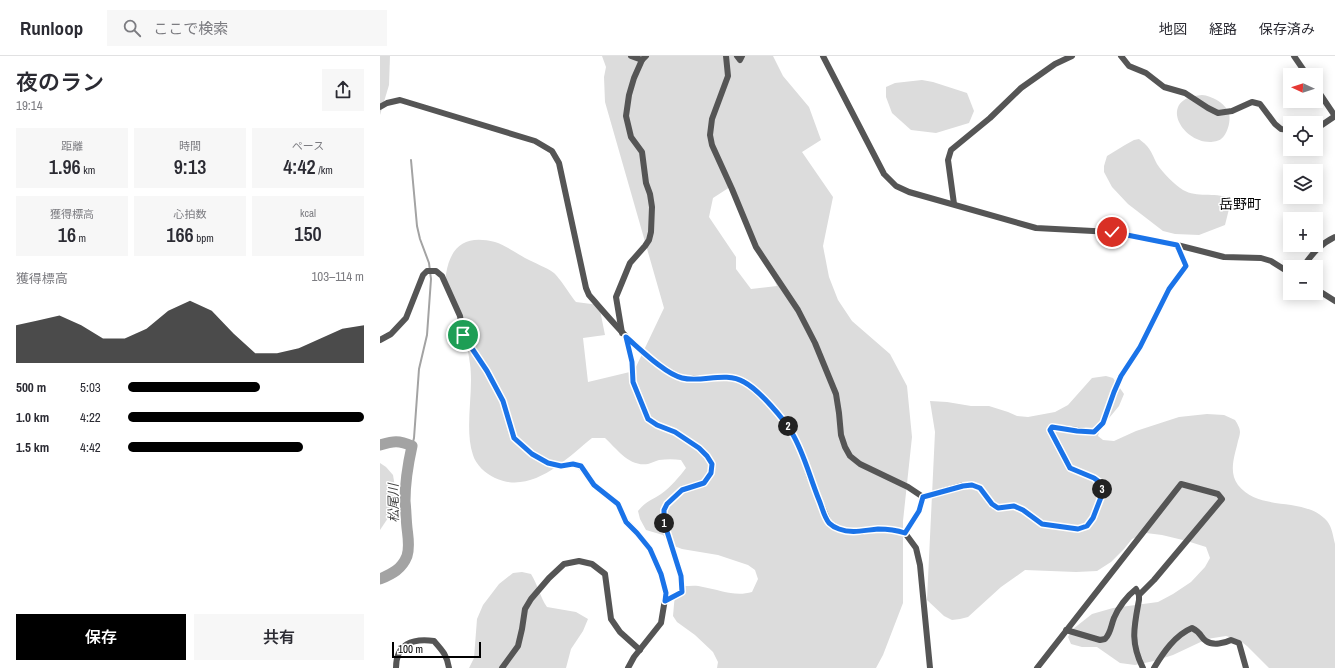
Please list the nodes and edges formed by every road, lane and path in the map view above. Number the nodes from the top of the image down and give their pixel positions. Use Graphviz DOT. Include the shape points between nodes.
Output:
graph roads {
  1 [pos="630,56"];
  2 [pos="726,56"];
  3 [pos="737,56"];
  4 [pos="742,56"];
  5 [pos="823,56"];
  6 [pos="1072,56"];
  7 [pos="1121,56"];
  8 [pos="1294,56"];
  9 [pos="644,58"];
  10 [pos="1302,68"];
  11 [pos="1323,98"];
  12 [pos="380,107"];
  13 [pos="1335,116"];
  14 [pos="1323,124"];
  15 [pos="1283,129"];
  16 [pos="954,204"];
  17 [pos="1335,237"];
  18 [pos="1177,245"];
  19 [pos="1308,260"];
  20 [pos="1283,269"];
  21 [pos="1323,293"];
  22 [pos="1335,301"];
  23 [pos="624,335"];
  24 [pos="380,340"];
  25 [pos="923,497"];
  26 [pos="905,533"];
  27 [pos="1139,595"];
  28 [pos="665,601"];
  29 [pos="1066,630"];
  30 [pos="640,650"];
  31 [pos="396,668"];
  32 [pos="449,668"];
  33 [pos="502,668"];
  34 [pos="628,668"];
  35 [pos="930,668"];
  36 [pos="1037,668"];
  37 [pos="1143,668"];
  38 [pos="1154,668"];
  39 [pos="1246,668"];
  1 -- 9 [label="street"];
  2 -- 25 [label="street" via="728,76 712,119 712,145 756,247 798,310 815,343 836,394 845,447 850,456 860,464"];
  3 -- 4 [label="street" via="740,60"];
  5 -- 16 [label="street" via="884,174 896,186 909,192"];
  6 -- 16 [label="street" via="1055,64 1021,88 951,150 948,160"];
  7 -- 15 [label="street" via="1129,66 1146,73 1164,87 1185,93 1218,113 1232,111 1252,102 1260,104 1275,124"];
  8 -- 10 [label="street"];
  9 -- 23 [label="street" via="629,96 626,116 631,137 642,152 652,207 651,232 645,246 630,263 616,298"];
  11 -- 13 [label="street"];
  12 -- 23 [label="street" via="400,100 535,141 552,151 559,163 586,288 589,295"];
  13 -- 14 [label="street"];
  16 -- 18 [label="street" via="1036,228 1112,232"];
  17 -- 19 [label="street" via="1326,241"];
  18 -- 20 [label="street" via="1224,257 1261,258"];
  18 -- 25 [label="street" via="1186,266 1169,289 1140,347 1121,376 1103,423 1094,432 1052,427 1050,430 1070,468 1102,484 1103,492 1093,518 1087,526 1078,529 1042,524 1014,506 998,508 980,488 972,485"];
  21 -- 22 [label="street"];
  23 -- 26 [label="street" via="665,369 679,377 734,378 745,382 762,397 792,432 829,523 847,531 878,529"];
  23 -- 28 [label="street" via="632,362 633,382 648,419 675,432 699,448 712,464 711,473 704,483 682,490 664,510 664,522 681,576 682,592"];
  24 -- 28 [label="street" via="391,334 406,318 423,275 427,271 436,271 442,276 460,316 463,335 503,401 514,438 532,454 548,463 581,466 594,485 618,504 626,522 650,549 661,574 666,593"];
  25 -- 26 [label="street" via="919,511"];
  26 -- 35 [label="street" via="916,548 920,565"];
  27 -- 29 [label="street" via="1136,589 1130,594 1114,618 1105,639 1100,640"];
  27 -- 29 [label="street" via="1222,498 1218,494 1180,484"];
  27 -- 37 [label="street" via="1133,633 1137,656"];
  28 -- 30 [label="street" via="661,623"];
  29 -- 36 [label="street"];
  30 -- 33 [label="street" via="611,620 605,574 592,564 579,561 564,564 531,599 524,609 518,646"];
  30 -- 34 [label="street"];
  31 -- 32 [label="street" via="396,659 402,647 408,642 426,640 434,641 443,651 448,659"];
  38 -- 39 [label="street" via="1162,654 1185,631 1192,628 1199,631 1205,641 1211,644 1232,640 1239,643"];
}
